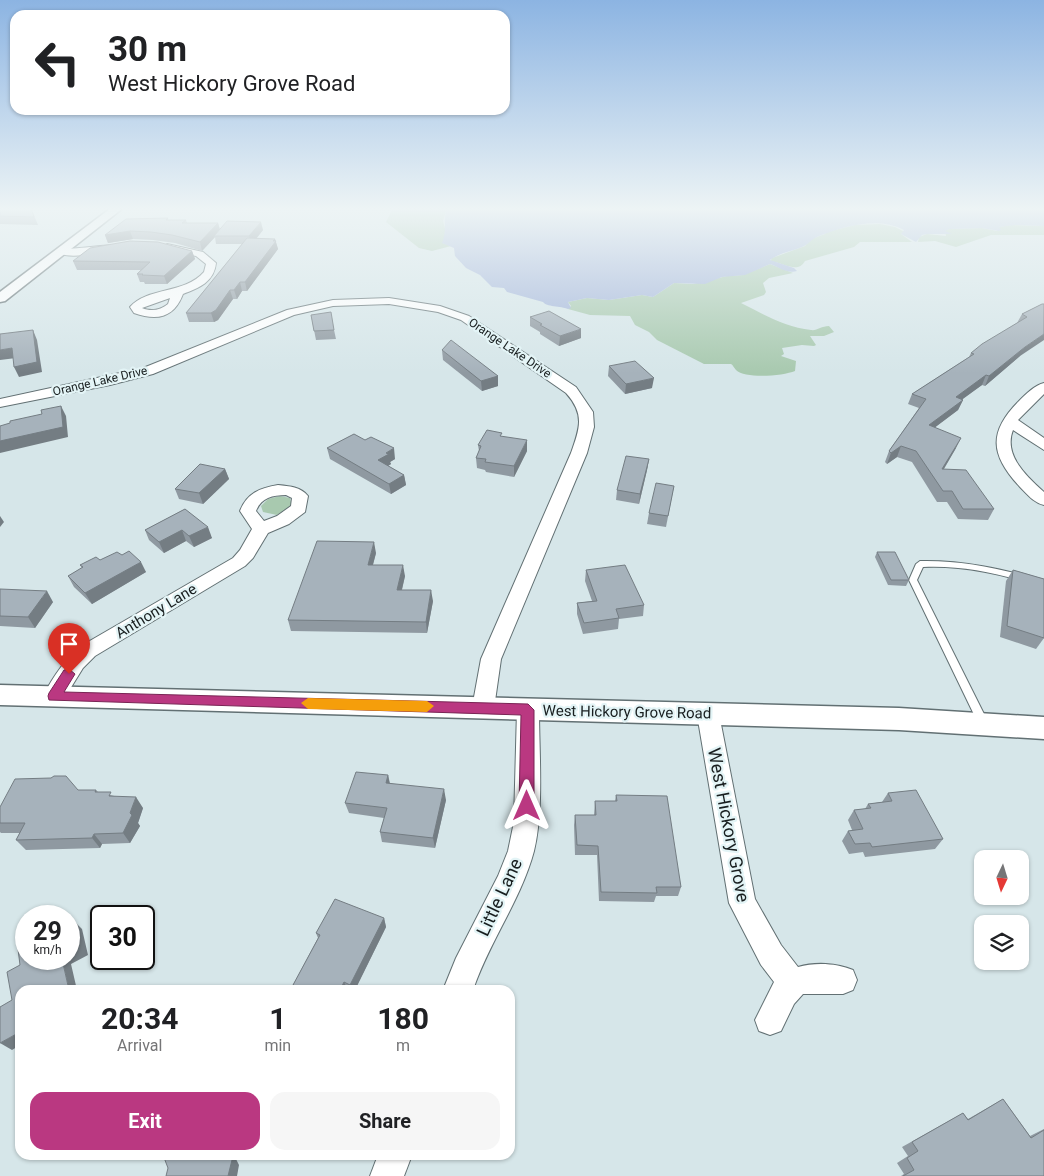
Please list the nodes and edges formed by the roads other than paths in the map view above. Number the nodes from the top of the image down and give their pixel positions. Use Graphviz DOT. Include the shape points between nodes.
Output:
graph roads {
  1 [pos="47,263"];
  2 [pos="211,263"];
  3 [pos="177,294"];
  4 [pos="0,298"];
  5 [pos="1044,387"];
  6 [pos="0,403"];
  7 [pos="1011,422"];
  8 [pos="1044,445"];
  9 [pos="1043,496"];
  10 [pos="261,530"];
  11 [pos="1044,584"];
  12 [pos="0,695"];
  13 [pos="54,696"];
  14 [pos="483,708"];
  15 [pos="528,710"];
  16 [pos="708,714"];
  17 [pos="984,724"];
  18 [pos="1044,728"];
  19 [pos="843,980"];
  20 [pos="792,982"];
  21 [pos="460,985"];
  22 [pos="770,1020"];
  23 [pos="393,1160"];
  24 [pos="387,1176"];
  1 -- 4 [label="street"];
  2 -- 3 [label="street" via="208,275"];
  5 -- 7 [label="street"];
  6 -- 14 [label="street, Orange Lake Drive" via="127,377 272,318 321,305 404,302 440,309 474,323 571,390 588,415 579,453 491,659"];
  7 -- 8 [label="street"];
  7 -- 9 [label="street" via="1002,440 1008,459 1017,474"];
  10 -- 13 [label="street, Anthony Lane" via="239,562 88,651 76,662"];
  11 -- 17 [label="lane" via="979,566 945,562 920,564 914,580"];
  12 -- 13 [label="street, West Hickory Grove Road"];
  13 -- 14 [label="street, West Hickory Grove Road"];
  14 -- 15 [label="street, West Hickory Grove Road"];
  15 -- 16 [label="street, West Hickory Grove Road"];
  15 -- 21 [label="street, Little Lane" via="526,822 521,851"];
  16 -- 17 [label="street, West Hickory Grove Road"];
  16 -- 20 [label="street, West Hickory Grove" via="742,902 771,955"];
  17 -- 18 [label="street, West Hickory Grove Road"];
  19 -- 20 [label="street" via="809,978"];
  20 -- 22 [label="street" via="780,997"];
  23 -- 24 [label="street"];
}
